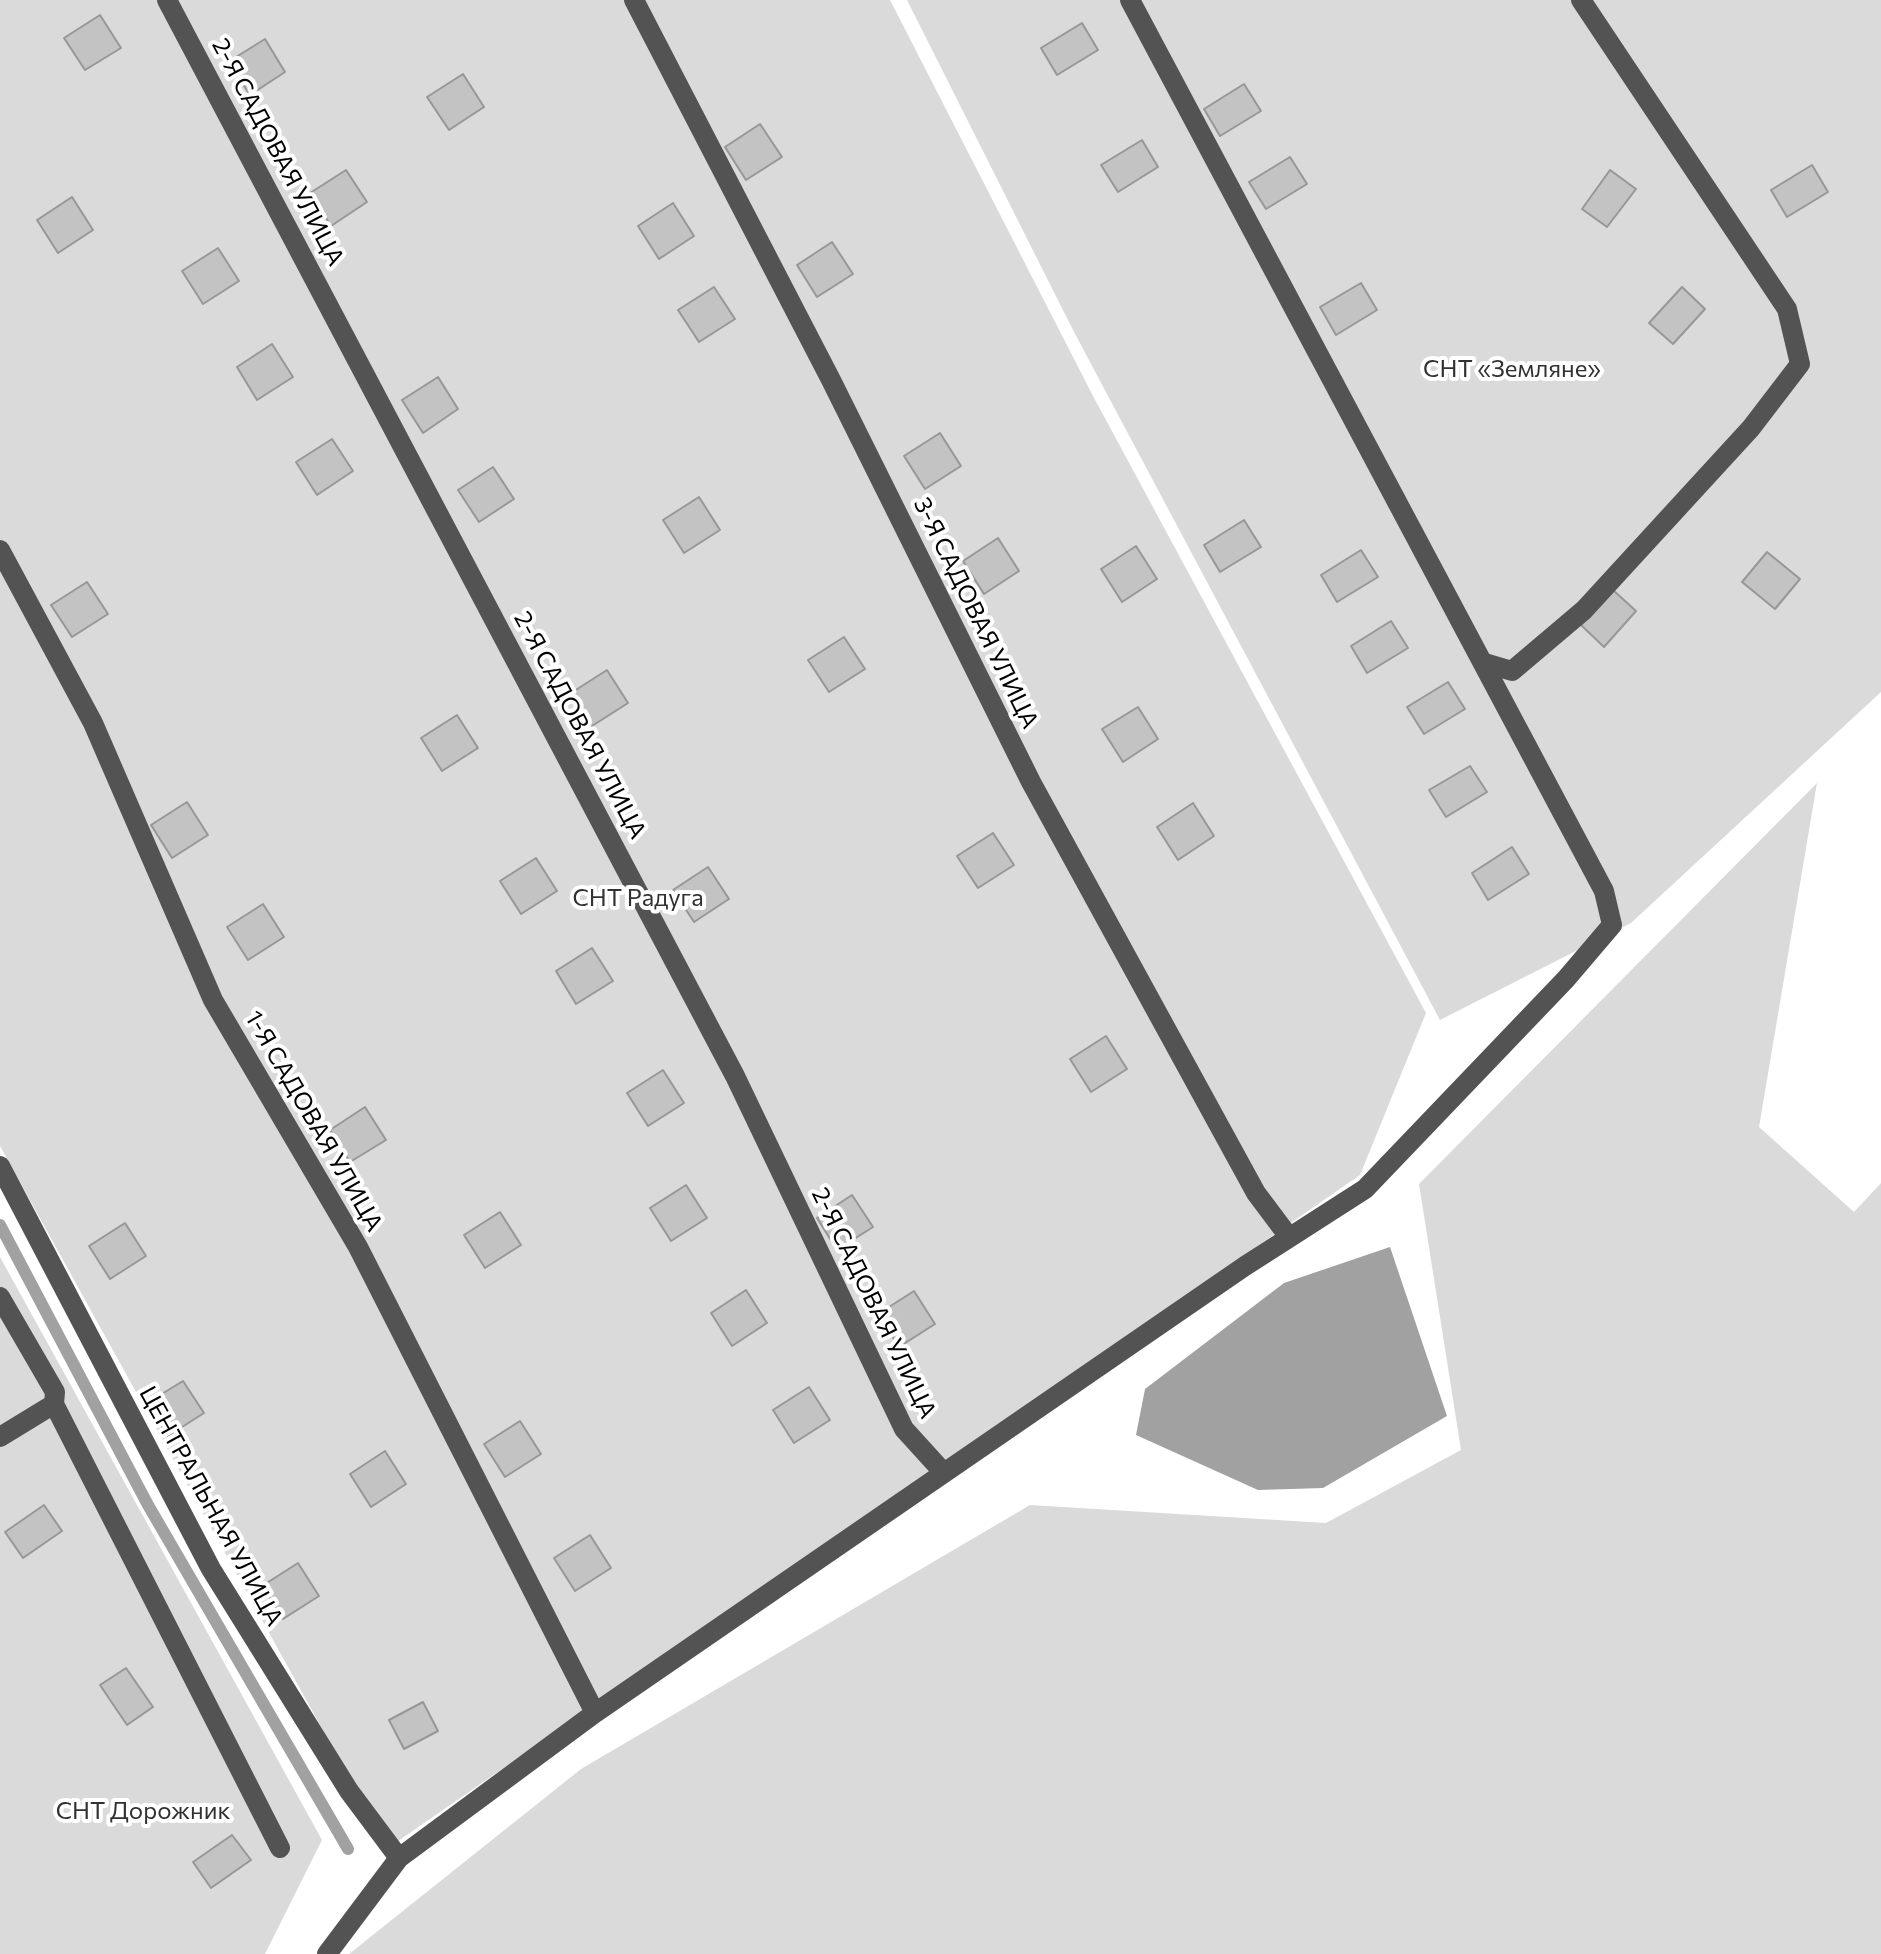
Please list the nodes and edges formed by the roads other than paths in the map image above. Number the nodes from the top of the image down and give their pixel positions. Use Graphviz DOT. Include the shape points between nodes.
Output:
graph roads {
  1 [pos="167,0"];
  2 [pos="634,0"];
  3 [pos="1130,0"];
  4 [pos="1581,0"];
  5 [pos="0,550"];
  6 [pos="1485,663"];
  7 [pos="0,1166"];
  8 [pos="1289,1237"];
  9 [pos="0,1297"];
  10 [pos="54,1404"];
  11 [pos="0,1437"];
  12 [pos="944,1473"];
  13 [pos="595,1713"];
  14 [pos="280,1848"];
  15 [pos="399,1858"];
  16 [pos="327,1954"];
  1 -- 12 [label="street, 2-Я САДОВАЯ УЛИЦА" via="735,1076 904,1429"];
  2 -- 8 [label="street, 3-Я САДОВАЯ УЛИЦА" via="1031,782 1256,1193"];
  3 -- 6 [label="street"];
  4 -- 6 [label="street" via="1787,309 1800,364 1751,428 1584,610 1512,671"];
  5 -- 13 [label="street, 1-Я САДОВАЯ УЛИЦА" via="93,723 213,1000 358,1247"];
  6 -- 8 [label="street" via="1604,891 1612,925 1365,1189"];
  7 -- 15 [label="street, ЦЕНТРАЛЬНАЯ УЛИЦА" via="211,1569 349,1791"];
  8 -- 12 [label="street"];
  9 -- 10 [label="street" via="55,1392"];
  10 -- 11 [label="street"];
  10 -- 14 [label="street"];
  12 -- 13 [label="street"];
  13 -- 15 [label="street"];
  15 -- 16 [label="street"];
}
